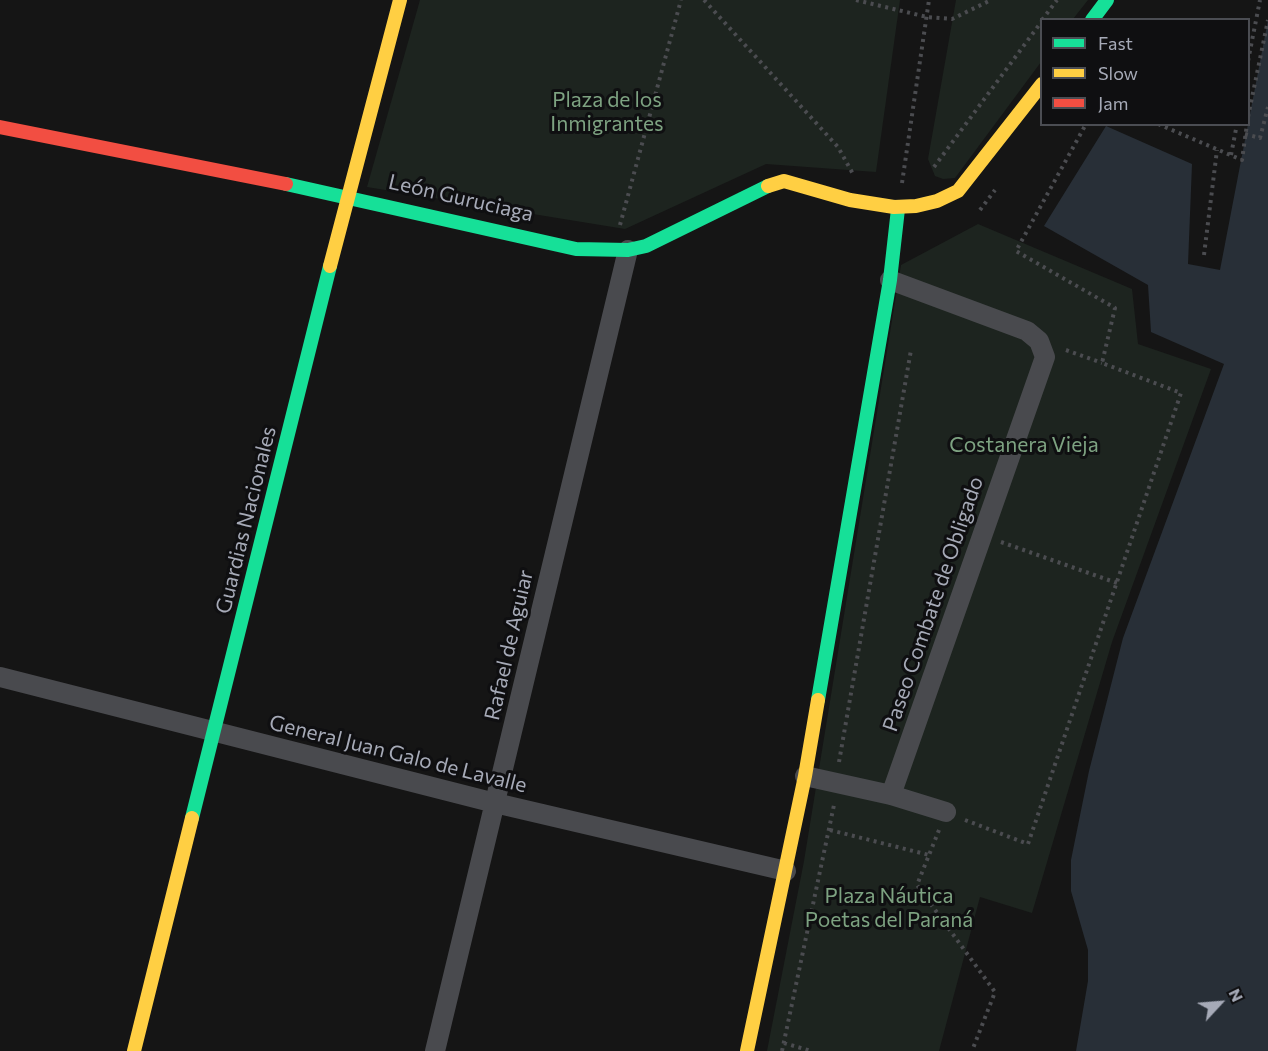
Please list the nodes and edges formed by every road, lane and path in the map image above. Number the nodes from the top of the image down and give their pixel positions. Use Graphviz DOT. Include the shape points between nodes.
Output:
graph roads {
  1 [pos="400,0"];
  2 [pos="681,0"];
  3 [pos="704,0"];
  4 [pos="856,0"];
  5 [pos="929,0"];
  6 [pos="992,0"];
  7 [pos="1057,0"];
  8 [pos="1107,0"];
  9 [pos="1260,0"];
  10 [pos="927,17"];
  11 [pos="1044,18"];
  12 [pos="1094,18"];
  13 [pos="1268,20"];
  14 [pos="1040,23"];
  15 [pos="1250,51"];
  16 [pos="1040,85"];
  17 [pos="1250,107"];
  18 [pos="1268,107"];
  19 [pos="1085,126"];
  20 [pos="1163,126"];
  21 [pos="1237,126"];
  22 [pos="1247,126"];
  23 [pos="0,127"];
  24 [pos="1245,134"];
  25 [pos="1217,150"];
  26 [pos="1231,155"];
  27 [pos="934,167"];
  28 [pos="348,196"];
  29 [pos="868,204"];
  30 [pos="898,210"];
  31 [pos="620,249"];
  32 [pos="1204,255"];
  33 [pos="890,280"];
  34 [pos="1033,336"];
  35 [pos="911,350"];
  36 [pos="1102,363"];
  37 [pos="982,535"];
  38 [pos="1116,583"];
  39 [pos="0,677"];
  40 [pos="215,733"];
  41 [pos="805,776"];
  42 [pos="835,783"];
  43 [pos="891,795"];
  44 [pos="495,803"];
  45 [pos="946,812"];
  46 [pos="830,830"];
  47 [pos="929,855"];
  48 [pos="786,871"];
  49 [pos="784,1043"];
  50 [pos="134,1051"];
  51 [pos="435,1051"];
  52 [pos="747,1051"];
  53 [pos="782,1051"];
  54 [pos="811,1051"];
  55 [pos="972,1051"];
  1 -- 28 [label="street, Guardias Nacionales"];
  2 -- 31 [label="path"];
  3 -- 29 [label="path" via="838,147"];
  4 -- 10 [label="path"];
  5 -- 10 [label="path"];
  6 -- 10 [label="path" via="952,19"];
  7 -- 11 [label="path"];
  8 -- 12 [label="street"];
  9 -- 15 [label="path"];
  10 -- 30 [label="path"];
  13 -- 17 [label="path"];
  14 -- 27 [label="path"];
  16 -- 30 [label="street" via="958,191 942,201"];
  18 -- 24 [label="path" via="1260,138"];
  19 -- 36 [label="path" via="1016,251 1115,308"];
  20 -- 25 [label="path"];
  21 -- 26 [label="path"];
  22 -- 24 [label="path"];
  23 -- 28 [label="street, León Guruciaga"];
  24 -- 26 [label="path" via="1242,160"];
  25 -- 26 [label="path"];
  25 -- 32 [label="path"];
  28 -- 31 [label="street, León Guruciaga" via="576,249"];
  28 -- 40 [label="street, Guardias Nacionales"];
  29 -- 30 [label="street, León Guruciaga"];
  29 -- 31 [label="street, León Guruciaga" via="784,181 766,186 646,246"];
  30 -- 33 [label="street"];
  31 -- 44 [label="street, Rafael de Aguiar"];
  33 -- 34 [label="street"];
  33 -- 41 [label="street"];
  34 -- 36 [label="path"];
  34 -- 37 [label="street, Paseo Combate de Obligado" via="1045,357"];
  35 -- 42 [label="path"];
  36 -- 38 [label="path" via="1181,393"];
  37 -- 38 [label="path"];
  37 -- 43 [label="street, Paseo Combate de Obligado"];
  38 -- 45 [label="path" via="1028,844"];
  39 -- 40 [label="street, General Juan Galo de Lavalle"];
  40 -- 44 [label="street, General Juan Galo de Lavalle"];
  40 -- 50 [label="street, Guardias Nacionales"];
  41 -- 42 [label="street"];
  41 -- 48 [label="street"];
  42 -- 43 [label="street"];
  42 -- 46 [label="path"];
  43 -- 45 [label="street"];
  44 -- 48 [label="street, General Juan Galo de Lavalle"];
  44 -- 51 [label="street, Rafael de Aguiar"];
  45 -- 47 [label="path"];
  46 -- 47 [label="path"];
  46 -- 49 [label="path"];
  47 -- 55 [label="path" via="917,885 995,992"];
  48 -- 52 [label="street"];
  49 -- 53 [label="path"];
  49 -- 54 [label="path"];
}
